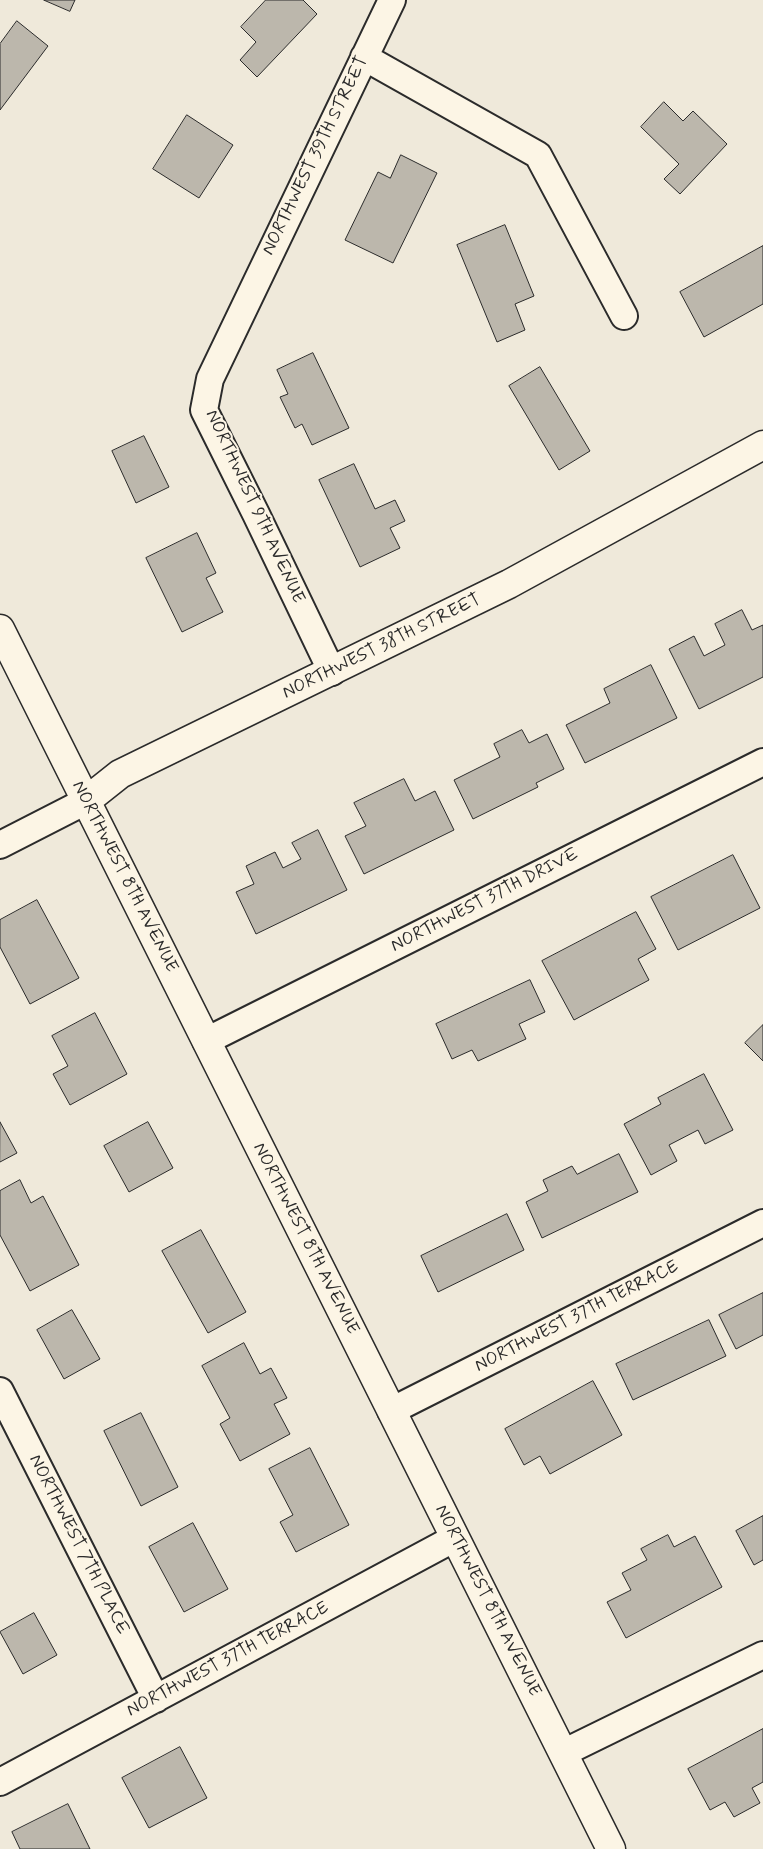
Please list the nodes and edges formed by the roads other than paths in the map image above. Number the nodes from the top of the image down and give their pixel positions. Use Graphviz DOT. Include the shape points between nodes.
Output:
graph roads {
  1 [pos="392,0"];
  2 [pos="364,57"];
  3 [pos="242,313"];
  4 [pos="624,316"];
  5 [pos="763,445"];
  6 [pos="0,629"];
  7 [pos="332,672"];
  8 [pos="763,762"];
  9 [pos="86,801"];
  10 [pos="0,845"];
  11 [pos="206,1041"];
  12 [pos="763,1223"];
  13 [pos="0,1391"];
  14 [pos="391,1411"];
  15 [pos="456,1538"];
  16 [pos="763,1655"];
  17 [pos="156,1699"];
  18 [pos="563,1753"];
  19 [pos="0,1782"];
  20 [pos="611,1849"];
  1 -- 2 [label="street, NORTHWEST 39TH STREET"];
  2 -- 3 [label="street, NORTHWEST 39TH STREET"];
  2 -- 4 [label="street" via="538,155"];
  3 -- 7 [label="street, NORTHWEST 9TH AVENUE" via="210,380 204,410"];
  5 -- 7 [label="street, NORTHWEST 38TH STREET" via="509,584"];
  6 -- 9 [label="street, NORTHWEST 8TH AVENUE"];
  7 -- 9 [label="street, NORTHWEST 38TH STREET" via="120,774"];
  8 -- 11 [label="street, NORTHWEST 37TH DRIVE"];
  9 -- 10 [label="street, NORTHWEST 38TH STREET"];
  9 -- 11 [label="street, NORTHWEST 8TH AVENUE"];
  11 -- 14 [label="street, NORTHWEST 8TH AVENUE"];
  12 -- 14 [label="street, NORTHWEST 37TH TERRACE"];
  13 -- 17 [label="street, NORTHWEST 7TH PLACE"];
  14 -- 15 [label="street, NORTHWEST 8TH AVENUE"];
  15 -- 17 [label="street, NORTHWEST 37TH TERRACE"];
  15 -- 18 [label="street, NORTHWEST 8TH AVENUE"];
  16 -- 18 [label="street"];
  17 -- 19 [label="street, NORTHWEST 37TH TERRACE"];
  18 -- 20 [label="street, NORTHWEST 8TH AVENUE"];
}
